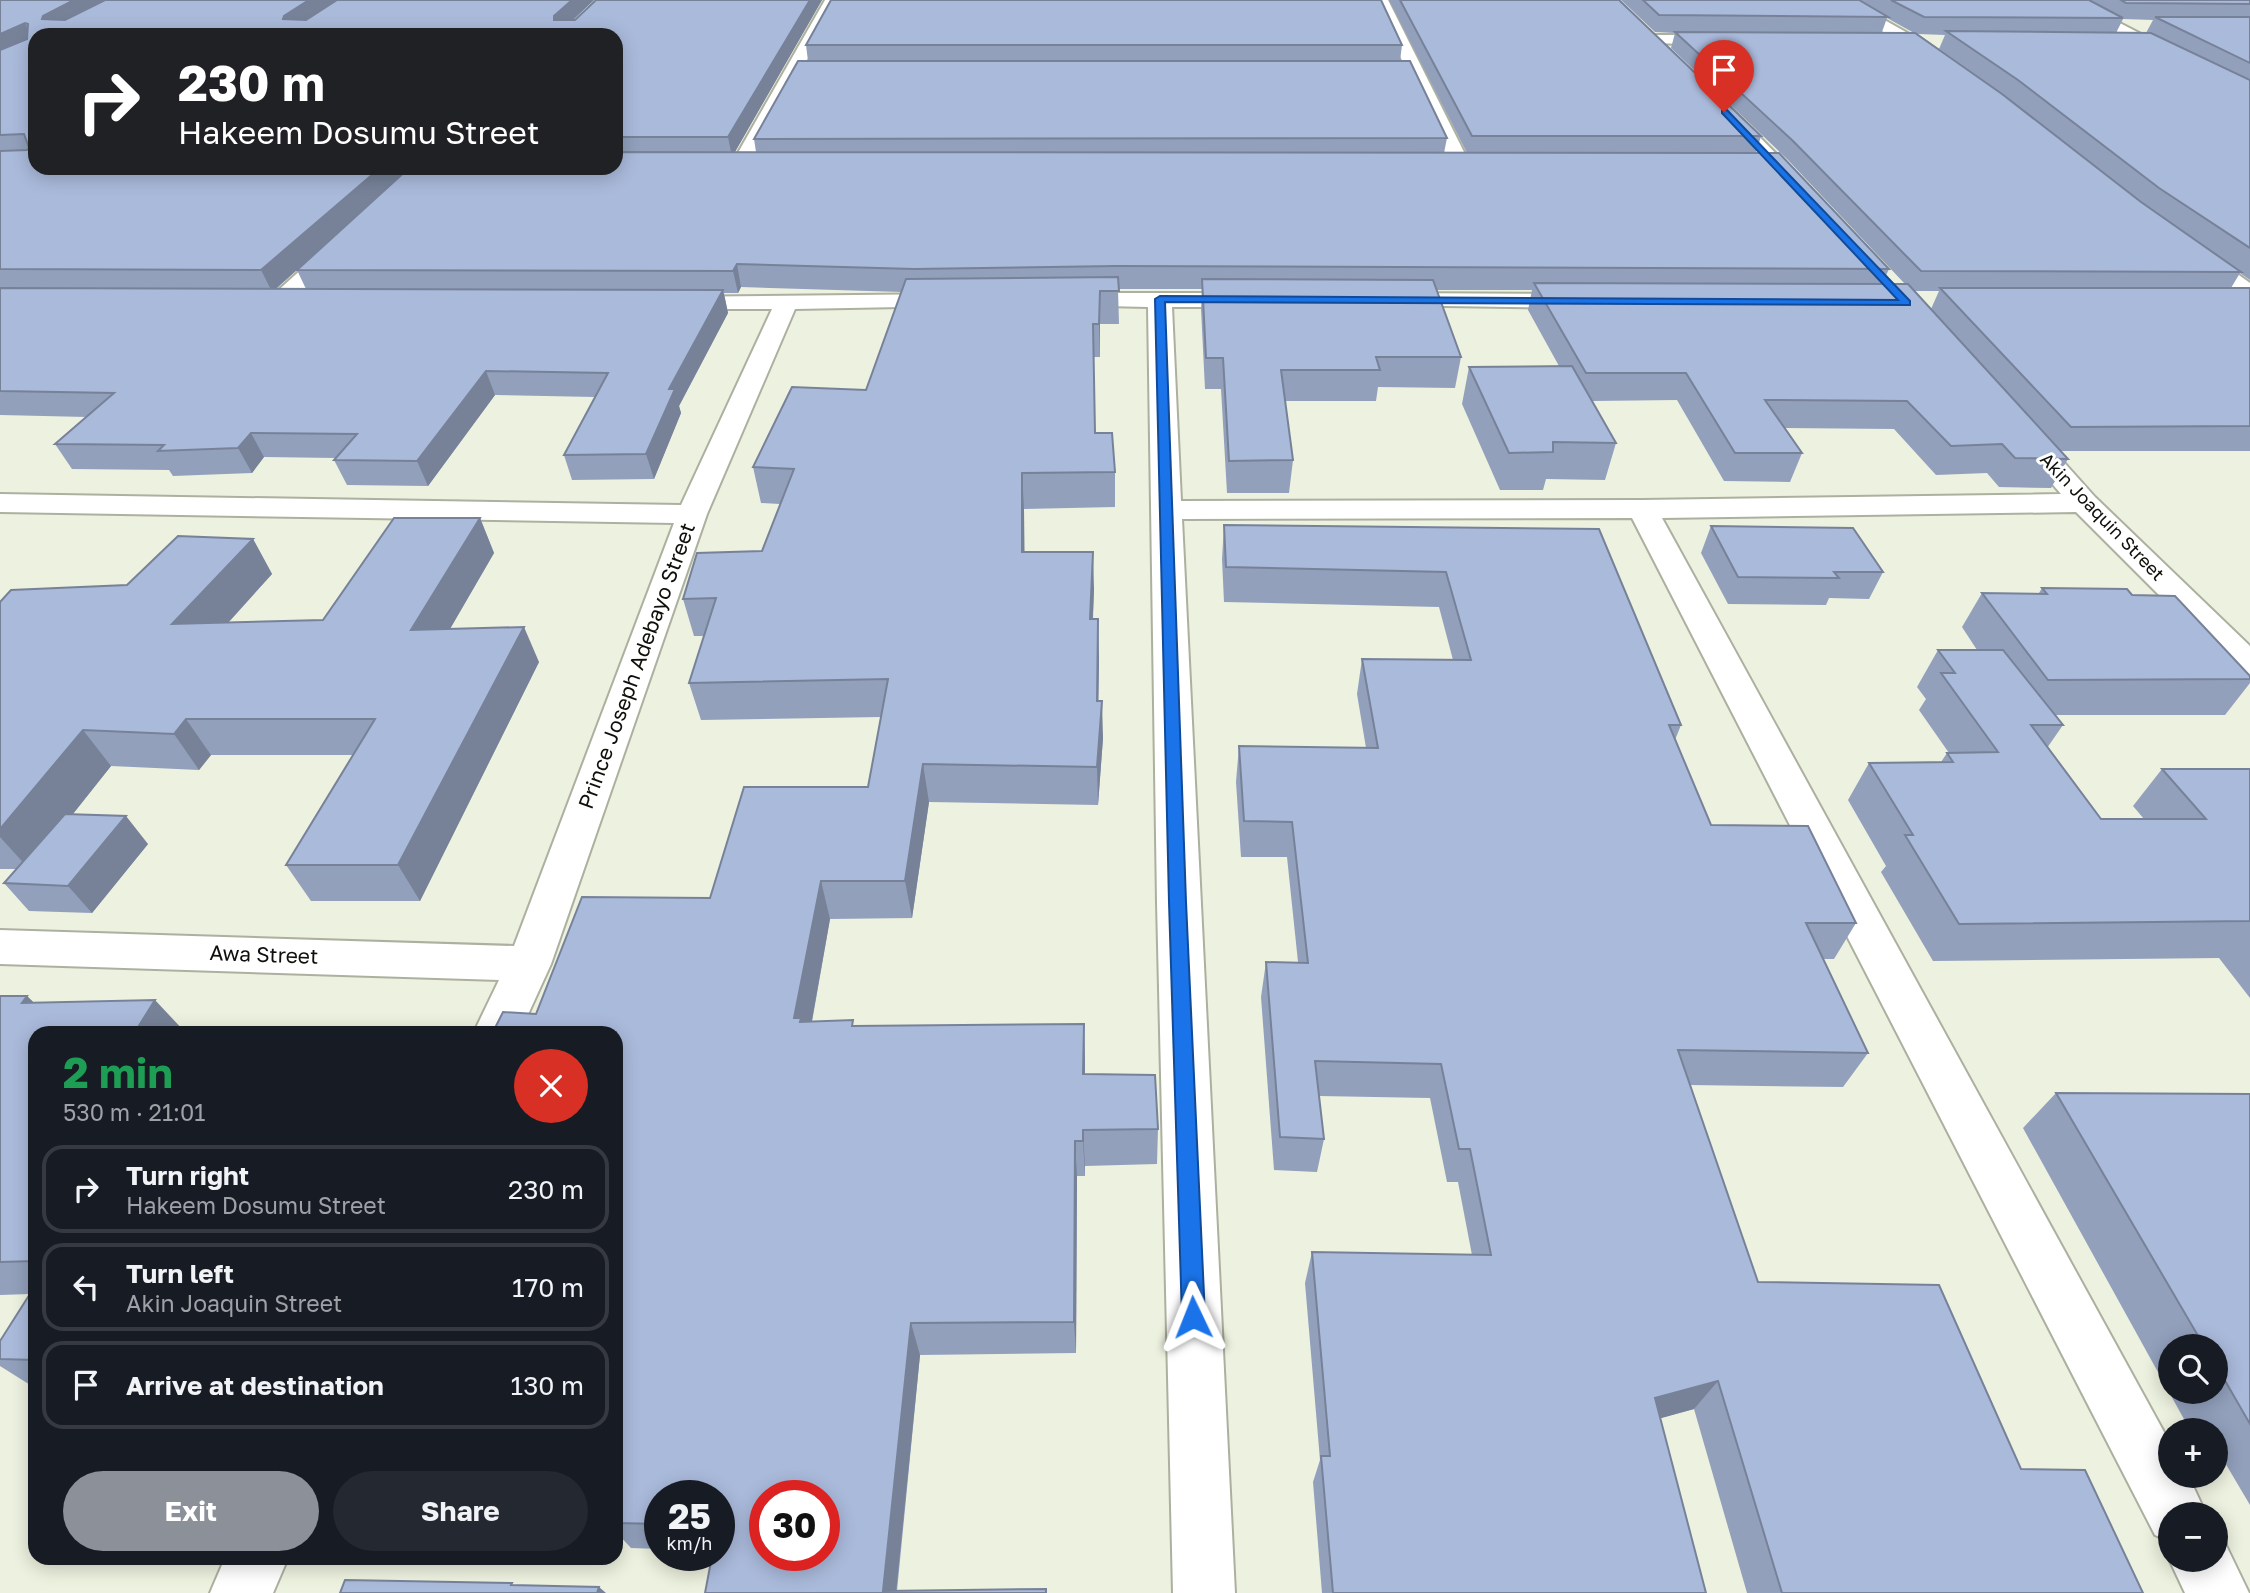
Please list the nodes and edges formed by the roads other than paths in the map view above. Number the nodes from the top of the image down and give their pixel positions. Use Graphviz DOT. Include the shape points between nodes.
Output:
graph roads {
  1 [pos="1367,0"];
  2 [pos="1381,0"];
  3 [pos="1839,0"];
  4 [pos="2064,0"];
  5 [pos="835,1"];
  6 [pos="2114,26"];
  7 [pos="2152,27"];
  8 [pos="1749,40"];
  9 [pos="1872,41"];
  10 [pos="1913,41"];
  11 [pos="1940,41"];
  12 [pos="2104,42"];
  13 [pos="2144,43"];
  14 [pos="1672,60"];
  15 [pos="1390,71"];
  16 [pos="1417,71"];
  17 [pos="1958,73"];
  18 [pos="1701,88"];
  19 [pos="2250,97"];
  20 [pos="1433,164"];
  21 [pos="719,165"];
  22 [pos="741,165"];
  23 [pos="769,165"];
  24 [pos="1751,165"];
  25 [pos="1778,165"];
  26 [pos="1815,205"];
  27 [pos="354,234"];
  28 [pos="2173,239"];
  29 [pos="2250,294"];
  30 [pos="1160,299"];
  31 [pos="255,300"];
  32 [pos="281,300"];
  33 [pos="1049,300"];
  34 [pos="1270,300"];
  35 [pos="1367,300"];
  36 [pos="309,301"];
  37 [pos="966,301"];
  38 [pos="1602,301"];
  39 [pos="650,302"];
  40 [pos="2222,302"];
  41 [pos="2250,302"];
  42 [pos="786,303"];
  43 [pos="2004,413"];
  44 [pos="0,503"];
  45 [pos="2084,503"];
  46 [pos="1642,509"];
  47 [pos="1167,510"];
  48 [pos="692,514"];
  49 [pos="2250,666"];
  50 [pos="0,947"];
  51 [pos="528,964"];
  52 [pos="500,1026"];
  53 [pos="2170,1502"];
  54 [pos="254,1565"];
  55 [pos="2207,1572"];
  56 [pos="241,1593"];
  57 [pos="1204,1593"];
  58 [pos="2218,1593"];
  1 -- 2 [label="street"];
  2 -- 16 [label="street"];
  3 -- 10 [label="street"];
  4 -- 6 [label="street"];
  5 -- 22 [label="street" via="799,71"];
  6 -- 7 [label="street"];
  6 -- 13 [label="street"];
  8 -- 14 [label="street" via="1644,32"];
  9 -- 10 [label="street"];
  10 -- 11 [label="street"];
  10 -- 17 [label="street"];
  12 -- 13 [label="street"];
  13 -- 19 [label="street"];
  15 -- 16 [label="street"];
  16 -- 20 [label="street" via="1467,164"];
  18 -- 25 [label="street"];
  21 -- 22 [label="street"];
  22 -- 23 [label="street"];
  24 -- 25 [label="street"];
  25 -- 26 [label="street"];
  27 -- 32 [label="street"];
  28 -- 29 [label="street"];
  30 -- 33 [label="street"];
  30 -- 34 [label="street"];
  30 -- 47 [label="street"];
  31 -- 32 [label="street"];
  32 -- 36 [label="street"];
  35 -- 38 [label="street"];
  37 -- 42 [label="street"];
  39 -- 42 [label="street"];
  40 -- 41 [label="street"];
  42 -- 48 [label="street, Prince Joseph Adebayo Street"];
  43 -- 45 [label="street, Akin Joaquin Street"];
  44 -- 48 [label="street"];
  45 -- 46 [label="street"];
  45 -- 49 [label="street, Akin Joaquin Street"];
  46 -- 47 [label="street"];
  46 -- 53 [label="street"];
  47 -- 57 [label="street"];
  48 -- 51 [label="street, Prince Joseph Adebayo Street"];
  50 -- 51 [label="street, Awa Street"];
  51 -- 52 [label="street, Prince Joseph Adebayo Street"];
  54 -- 56 [label="street"];
  55 -- 58 [label="street"];
}
